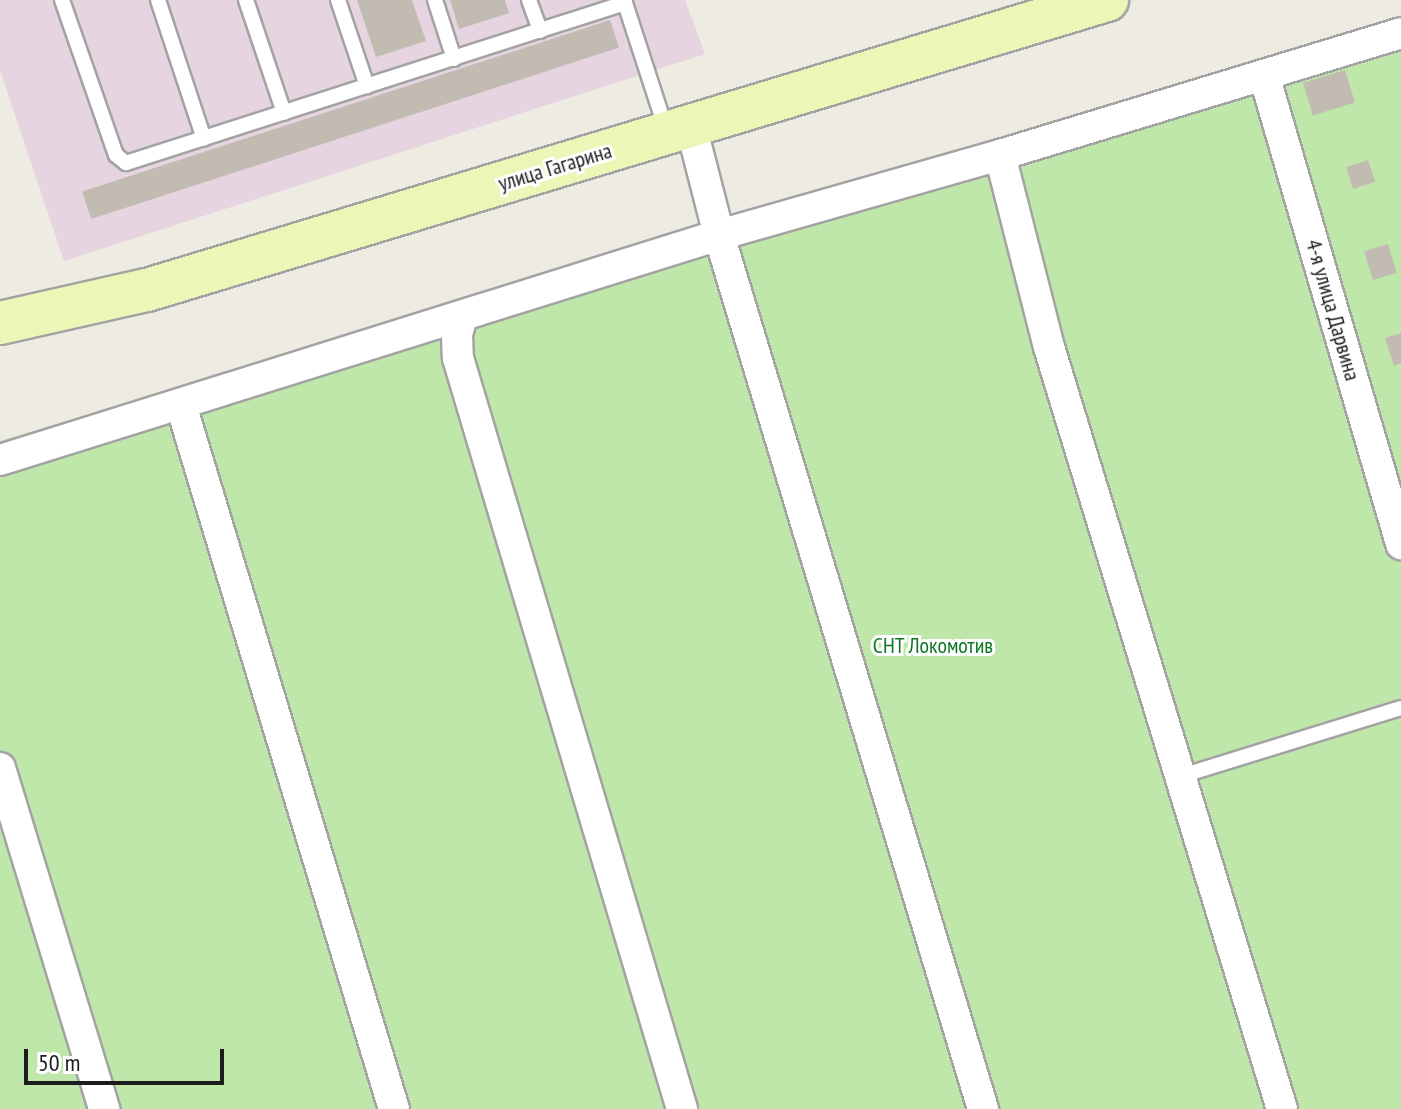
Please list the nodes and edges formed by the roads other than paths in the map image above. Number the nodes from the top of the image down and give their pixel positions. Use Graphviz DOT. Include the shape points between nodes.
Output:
graph roads {
  1 [pos="62,0"];
  2 [pos="158,0"];
  3 [pos="246,0"];
  4 [pos="338,0"];
  5 [pos="435,0"];
  6 [pos="529,0"];
  7 [pos="1107,0"];
  8 [pos="624,2"];
  9 [pos="540,31"];
  10 [pos="1401,33"];
  11 [pos="454,59"];
  12 [pos="1264,75"];
  13 [pos="367,86"];
  14 [pos="284,113"];
  15 [pos="679,129"];
  16 [pos="204,139"];
  17 [pos="1000,155"];
  18 [pos="719,235"];
  19 [pos="462,316"];
  20 [pos="0,323"];
  21 [pos="181,405"];
  22 [pos="0,460"];
  23 [pos="1401,544"];
  24 [pos="1401,708"];
  25 [pos="0,768"];
  26 [pos="1181,776"];
  27 [pos="104,1109"];
  28 [pos="394,1109"];
  29 [pos="682,1109"];
  30 [pos="983,1109"];
  31 [pos="1282,1109"];
  1 -- 16 [label="lane" via="116,155 126,163"];
  2 -- 16 [label="lane"];
  3 -- 14 [label="lane"];
  4 -- 13 [label="lane"];
  5 -- 11 [label="lane"];
  6 -- 9 [label="lane"];
  7 -- 15 [label="main road, улица Гагарина"];
  8 -- 9 [label="lane"];
  8 -- 15 [label="lane"];
  9 -- 11 [label="lane"];
  10 -- 12 [label="street"];
  11 -- 13 [label="lane"];
  12 -- 17 [label="street"];
  12 -- 23 [label="street, 4-я улица Дарвина"];
  13 -- 14 [label="lane"];
  14 -- 16 [label="lane"];
  15 -- 18 [label="street"];
  15 -- 20 [label="main road, улица Гагарина" via="147,290"];
  17 -- 18 [label="street"];
  17 -- 26 [label="street" via="1049,347"];
  18 -- 19 [label="street"];
  18 -- 30 [label="street"];
  19 -- 21 [label="street"];
  19 -- 29 [label="street" via="458,358"];
  21 -- 22 [label="street"];
  21 -- 28 [label="street"];
  24 -- 26 [label="lane"];
  25 -- 27 [label="street"];
  26 -- 31 [label="street"];
}
